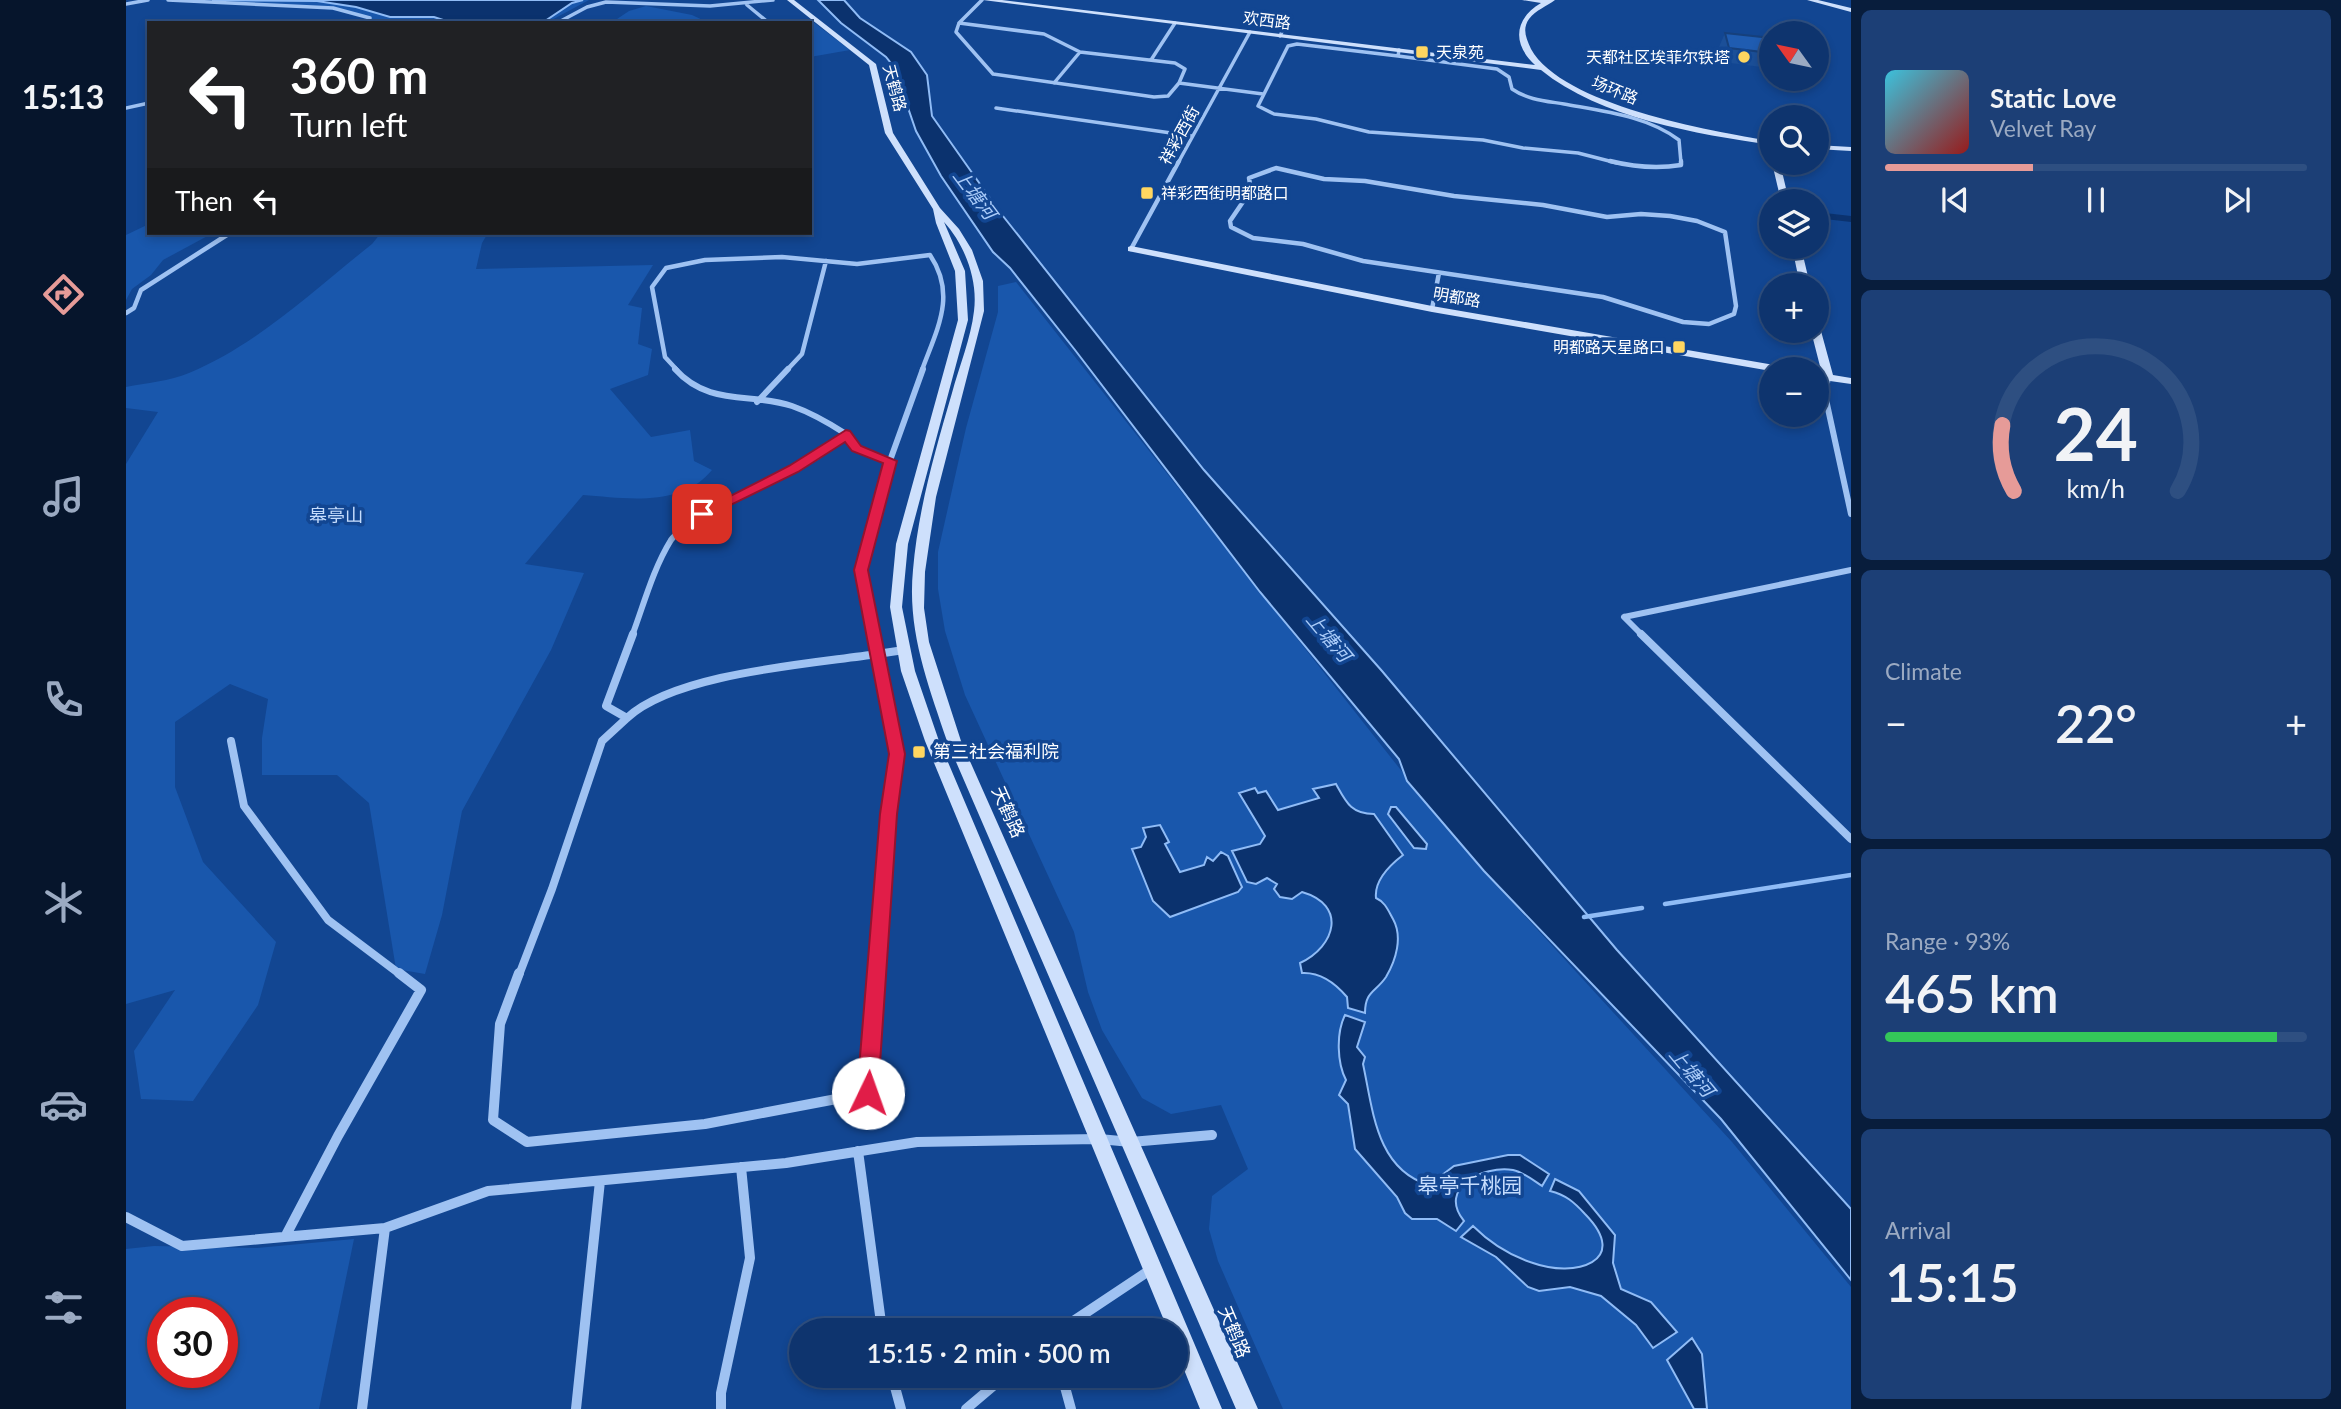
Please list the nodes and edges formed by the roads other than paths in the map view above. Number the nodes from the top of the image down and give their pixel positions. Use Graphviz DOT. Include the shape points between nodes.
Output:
graph roads {
  1 [pos="148,0"];
  2 [pos="168,0"];
  3 [pos="772,0"];
  4 [pos="790,0"];
  5 [pos="984,0"];
  6 [pos="1525,0"];
  7 [pos="1810,0"];
  8 [pos="1550,1"];
  9 [pos="126,4"];
  10 [pos="747,5"];
  11 [pos="1851,10"];
  12 [pos="1288,19"];
  13 [pos="369,21"];
  14 [pos="560,21"];
  15 [pos="767,21"];
  16 [pos="959,23"];
  17 [pos="1175,23"];
  18 [pos="1250,32"];
  19 [pos="1280,36"];
  20 [pos="1080,52"];
  21 [pos="1399,53"];
  22 [pos="1151,60"];
  23 [pos="1544,68"];
  24 [pos="1180,81"];
  25 [pos="1054,83"];
  26 [pos="1220,87"];
  27 [pos="1264,93"];
  28 [pos="147,103"];
  29 [pos="126,108"];
  30 [pos="996,108"];
  31 [pos="1192,136"];
  32 [pos="1759,141"];
  33 [pos="1829,148"];
  34 [pos="1851,149"];
  35 [pos="937,209"];
  36 [pos="227,235"];
  37 [pos="1130,249"];
  38 [pos="826,261"];
  39 [pos="1439,274"];
  40 [pos="1432,309"];
  41 [pos="126,313"];
  42 [pos="1759,365"];
  43 [pos="1829,378"];
  44 [pos="1851,381"];
  45 [pos="757,401"];
  46 [pos="1829,413"];
  47 [pos="846,434"];
  48 [pos="890,461"];
  49 [pos="1851,514"];
  50 [pos="1851,570"];
  51 [pos="904,650"];
  52 [pos="877,654"];
  53 [pos="627,718"];
  54 [pos="230,741"];
  55 [pos="1851,839"];
  56 [pos="1212,1135"];
  57 [pos="1099,1139"];
  58 [pos="1131,1142"];
  59 [pos="858,1151"];
  60 [pos="741,1167"];
  61 [pos="600,1181"];
  62 [pos="126,1217"];
  63 [pos="385,1228"];
  64 [pos="285,1237"];
  65 [pos="1153,1268"];
  66 [pos="880,1318"];
  67 [pos="1078,1318"];
  68 [pos="895,1388"];
  69 [pos="991,1388"];
  70 [pos="1066,1388"];
  71 [pos="362,1409"];
  72 [pos="576,1409"];
  73 [pos="721,1409"];
  74 [pos="901,1409"];
  75 [pos="966,1409"];
  76 [pos="1072,1409"];
  77 [pos="1211,1409"];
  78 [pos="1247,1409"];
  1 -- 9 [label="street"];
  2 -- 13 [label="street" via="333,8"];
  3 -- 10 [label="street"];
  4 -- 35 [label="main road, 天鹤路" via="872,64 889,133"];
  5 -- 16 [label="street"];
  5 -- 17 [label="main road, 欢西路"];
  6 -- 8 [label="main road"];
  7 -- 11 [label="main road"];
  8 -- 23 [label="main road, 场环路" via="1526,18 1521,30 1528,52"];
  10 -- 14 [label="street" via="606,2"];
  10 -- 15 [label="street"];
  12 -- 19 [label="street"];
  16 -- 20 [label="street" via="1044,34"];
  16 -- 25 [label="street" via="958,36 993,74"];
  17 -- 18 [label="main road, 欢西路"];
  17 -- 22 [label="street"];
  18 -- 19 [label="main road, 欢西路"];
  18 -- 26 [label="street, 祥彩西街"];
  19 -- 21 [label="main road, 欢西路"];
  20 -- 22 [label="street"];
  20 -- 25 [label="street"];
  21 -- 23 [label="main road, 欢西路"];
  21 -- 27 [label="street" via="1292,44 1286,47"];
  21 -- 27 [label="street" via="1497,69 1524,97 1598,109 1666,130 1679,140 1681,164 1629,166 1578,153 1483,140 1369,132 1265,111 1258,106"];
  22 -- 24 [label="street" via="1184,66"];
  23 -- 32 [label="main road, 场环路" via="1579,90 1649,118"];
  24 -- 25 [label="street" via="1168,96 1154,97"];
  24 -- 26 [label="street"];
  26 -- 27 [label="street"];
  26 -- 31 [label="street, 祥彩西街"];
  28 -- 29 [label="street"];
  30 -- 31 [label="street"];
  31 -- 37 [label="street, 祥彩西街"];
  33 -- 34 [label="main road"];
  35 -- 51 [label="main road, 天鹤路" via="939,228 955,254 964,286 962,320 902,544 895,607"];
  35 -- 58 [label="main road, 天鹤路" via="967,250 978,281 979,311 919,549 918,610 954,741"];
  36 -- 41 [label="street" via="141,289 134,308"];
  37 -- 40 [label="main road, 明都路"];
  38 -- 45 [label="street" via="802,354"];
  38 -- 45 [label="street" via="782,257 705,260 666,268 652,287 665,357 687,382 729,398"];
  38 -- 48 [label="street" via="857,264 930,255 940,270 945,306"];
  39 -- 39 [label="street" via="1248,236 1237,233 1230,221 1251,190 1249,178 1276,169 1543,205 1584,215 1670,216 1725,232 1736,306 1734,314 1725,319 1693,324 1603,297"];
  39 -- 40 [label="street"];
  40 -- 42 [label="main road, 明都路"];
  43 -- 44 [label="main road"];
  45 -- 47 [label="street" via="790,405"];
  46 -- 49 [label="street"];
  47 -- 48 [label="street" via="857,448"];
  47 -- 53 [label="street" via="794,469 702,514 672,538 606,705"];
  48 -- 52 [label="street" via="861,570"];
  50 -- 55 [label="street" via="1624,617"];
  51 -- 52 [label="street"];
  51 -- 57 [label="main road, 天鹤路" via="932,741"];
  52 -- 53 [label="street" via="708,680 640,706"];
  52 -- 53 [label="street" via="897,754 888,814 868,1093 705,1124 527,1142 493,1120 500,1024 602,741"];
  54 -- 64 [label="street" via="244,806 328,919 421,990"];
  56 -- 58 [label="street"];
  57 -- 58 [label="street"];
  57 -- 59 [label="street" via="917,1142"];
  57 -- 65 [label="main road, 天鹤路"];
  58 -- 78 [label="main road, 天鹤路"];
  59 -- 60 [label="street"];
  59 -- 66 [label="street"];
  60 -- 61 [label="street"];
  60 -- 73 [label="street" via="750,1258"];
  61 -- 63 [label="street" via="488,1191"];
  61 -- 72 [label="street"];
  62 -- 64 [label="street" via="182,1247"];
  63 -- 64 [label="street"];
  63 -- 71 [label="street"];
  65 -- 67 [label="street"];
  65 -- 77 [label="main road, 天鹤路"];
  68 -- 74 [label="street"];
  69 -- 75 [label="street"];
  70 -- 76 [label="street"];
}
